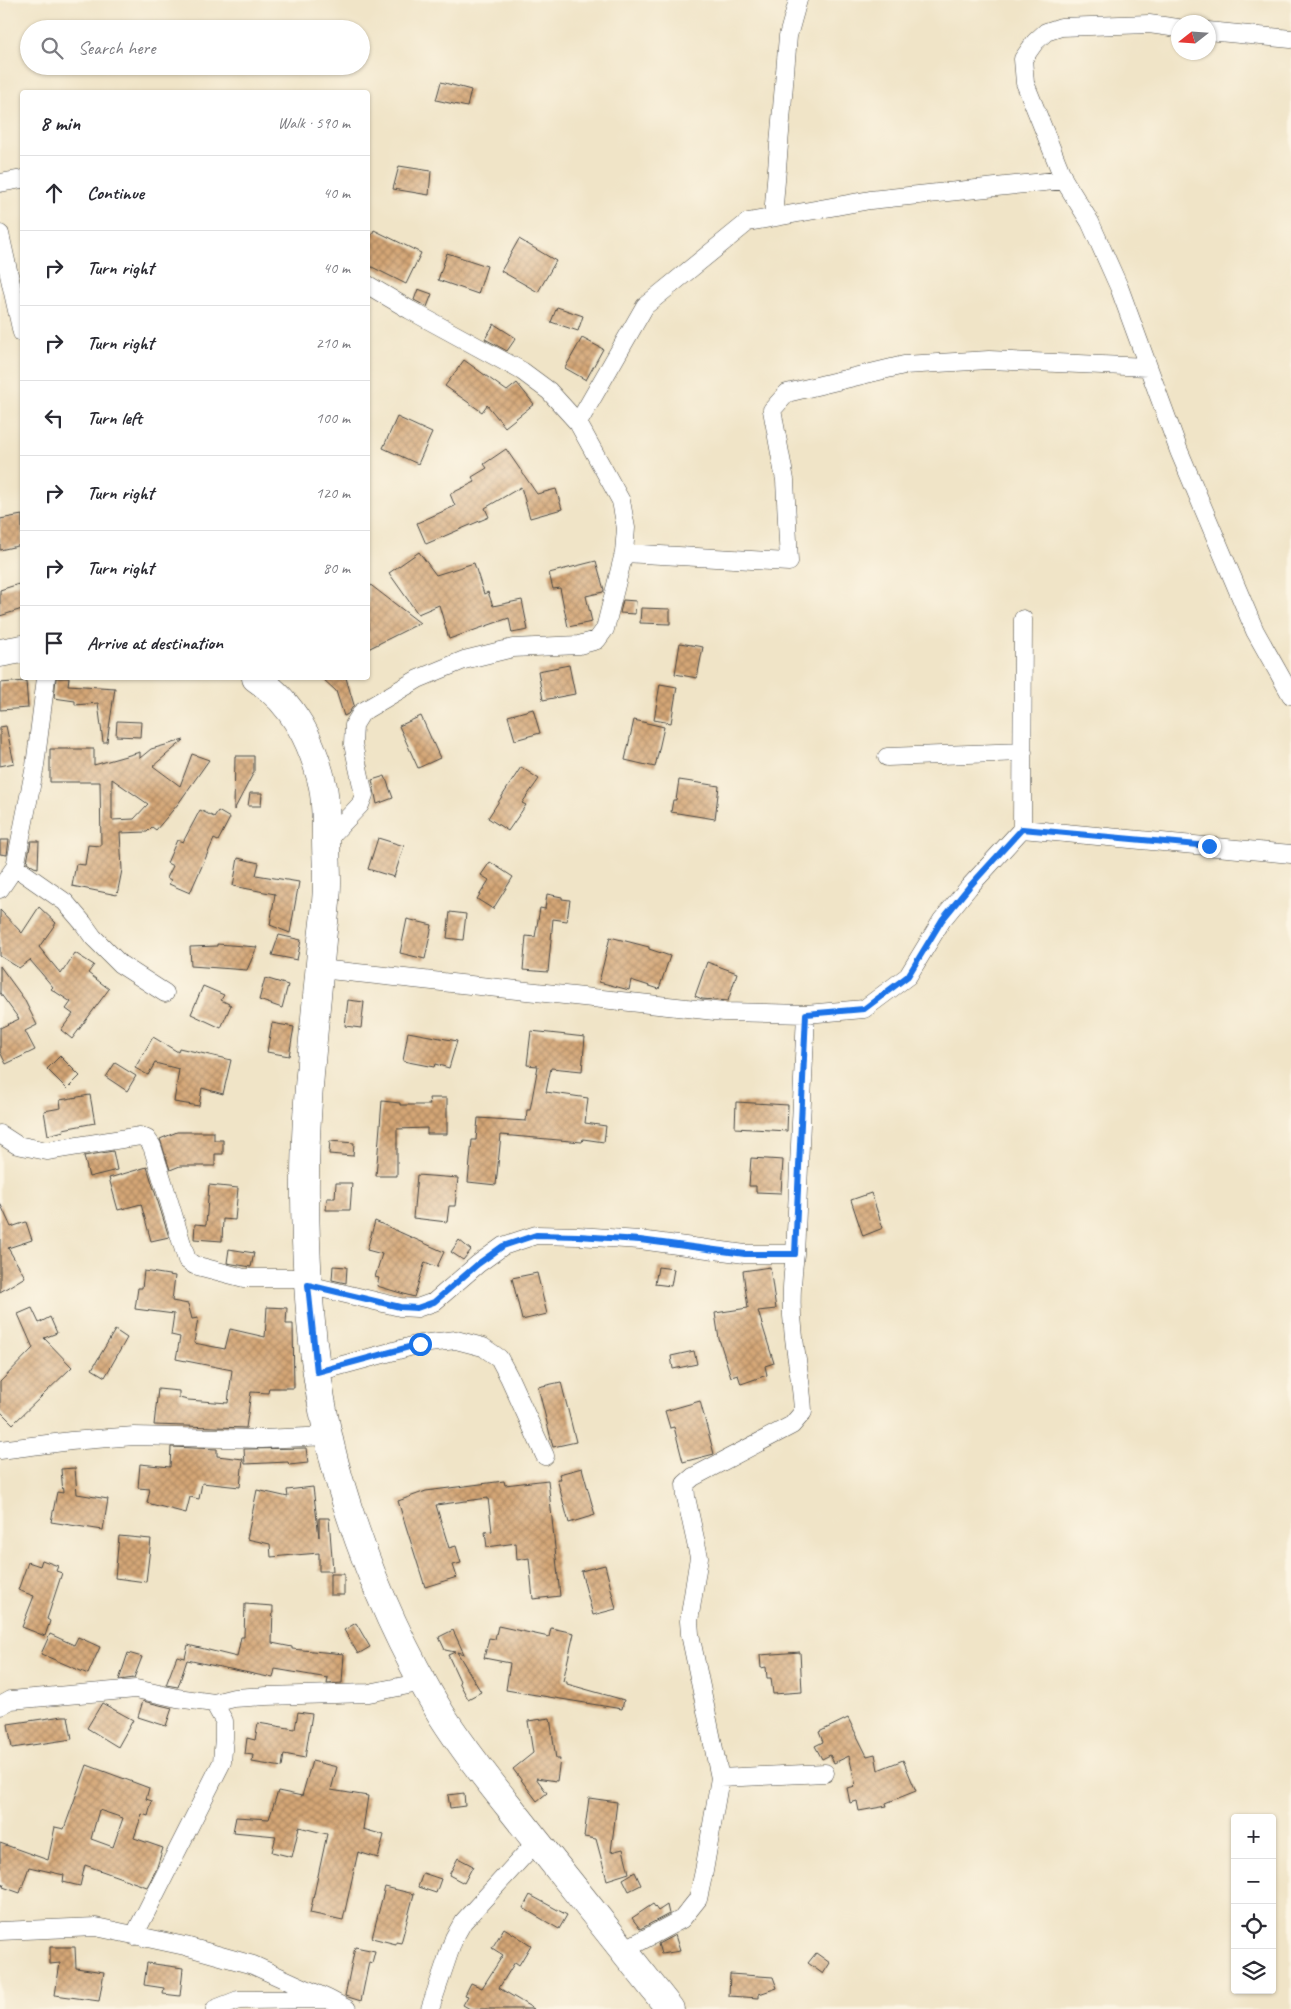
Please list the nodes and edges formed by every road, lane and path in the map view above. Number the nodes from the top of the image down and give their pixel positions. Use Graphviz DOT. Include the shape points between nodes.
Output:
graph roads {
  1 [pos="798,0"];
  2 [pos="1171,27"];
  3 [pos="1216,32"];
  4 [pos="1291,39"];
  5 [pos="20,179"];
  6 [pos="1064,180"];
  7 [pos="0,183"];
  8 [pos="773,217"];
  9 [pos="0,234"];
  10 [pos="370,285"];
  11 [pos="20,324"];
  12 [pos="1148,367"];
  13 [pos="578,423"];
  14 [pos="624,553"];
  15 [pos="1023,619"];
  16 [pos="20,649"];
  17 [pos="0,652"];
  18 [pos="46,680"];
  19 [pos="259,680"];
  20 [pos="1291,695"];
  21 [pos="1022,752"];
  22 [pos="887,757"];
  23 [pos="1022,829"];
  24 [pos="326,841"];
  25 [pos="1291,854"];
  26 [pos="16,867"];
  27 [pos="0,889"];
  28 [pos="320,969"];
  29 [pos="165,993"];
  30 [pos="806,1014"];
  31 [pos="0,1134"];
  32 [pos="795,1254"];
  33 [pos="308,1281"];
  34 [pos="317,1372"];
  35 [pos="329,1436"];
  36 [pos="0,1450"];
  37 [pos="545,1456"];
  38 [pos="422,1682"];
  39 [pos="214,1703"];
  40 [pos="0,1706"];
  41 [pos="825,1773"];
  42 [pos="720,1778"];
  43 [pos="537,1841"];
  44 [pos="0,1932"];
  45 [pos="134,1936"];
  46 [pos="624,1950"];
  47 [pos="328,1999"];
  48 [pos="215,2009"];
  49 [pos="347,2009"];
  50 [pos="430,2009"];
  51 [pos="670,2009"];
  1 -- 8 [label="street" via="788,36"];
  2 -- 6 [label="street" via="1149,24 1061,27 1046,32 1034,42 1023,59 1025,83"];
  3 -- 4 [label="street"];
  5 -- 7 [label="street"];
  6 -- 8 [label="street" via="870,200"];
  6 -- 12 [label="street" via="1090,222 1112,270"];
  8 -- 13 [label="street" via="748,222 645,306"];
  9 -- 11 [label="street"];
  10 -- 13 [label="street" via="522,371 549,391"];
  12 -- 14 [label="street" via="988,360 904,365 787,393 772,410 785,480 789,562"];
  12 -- 20 [label="street" via="1179,451 1255,631"];
  13 -- 14 [label="street" via="621,501 626,528"];
  14 -- 24 [label="street" via="605,629 597,640 579,645 513,648 464,660 418,679 362,712 354,725 353,744 364,795 360,805"];
  15 -- 21 [label="street"];
  16 -- 17 [label="main road"];
  18 -- 26 [label="street" via="35,766"];
  19 -- 24 [label="main road" via="294,713 311,747 323,788"];
  21 -- 22 [label="street"];
  21 -- 23 [label="street"];
  23 -- 25 [label="street"];
  23 -- 30 [label="street" via="942,920 908,976 864,1009"];
  24 -- 28 [label="main road" via="327,886"];
  26 -- 27 [label="street"];
  26 -- 29 [label="street" via="65,902 120,964"];
  28 -- 30 [label="street" via="724,1012"];
  28 -- 33 [label="main road" via="305,1128"];
  30 -- 32 [label="street"];
  31 -- 33 [label="street" via="17,1145 46,1151 140,1136 147,1139 152,1146 187,1260 244,1278"];
  32 -- 33 [label="street" via="745,1254 640,1240 536,1235 503,1246 434,1302 417,1308 400,1307"];
  32 -- 42 [label="street" via="791,1287 792,1326 803,1412 792,1425 685,1484 699,1557 689,1627"];
  33 -- 34 [label="main road"];
  34 -- 35 [label="main road"];
  34 -- 37 [label="street" via="420,1344 456,1340 483,1347 499,1358"];
  35 -- 36 [label="street" via="253,1439 134,1436"];
  35 -- 38 [label="main road" via="338,1477 358,1538 385,1605"];
  38 -- 39 [label="street" via="368,1693 234,1698"];
  38 -- 43 [label="main road" via="487,1778"];
  39 -- 40 [label="street" via="136,1689 11,1700"];
  39 -- 45 [label="street" via="224,1721 222,1762"];
  41 -- 42 [label="street"];
  42 -- 46 [label="street" via="698,1899 682,1919"];
  43 -- 46 [label="main road"];
  43 -- 50 [label="street" via="462,1922"];
  44 -- 45 [label="street" via="96,1927"];
  45 -- 47 [label="street" via="253,1965"];
  46 -- 51 [label="main road"];
  47 -- 48 [label="street" via="238,2000"];
  47 -- 49 [label="street"];
}
